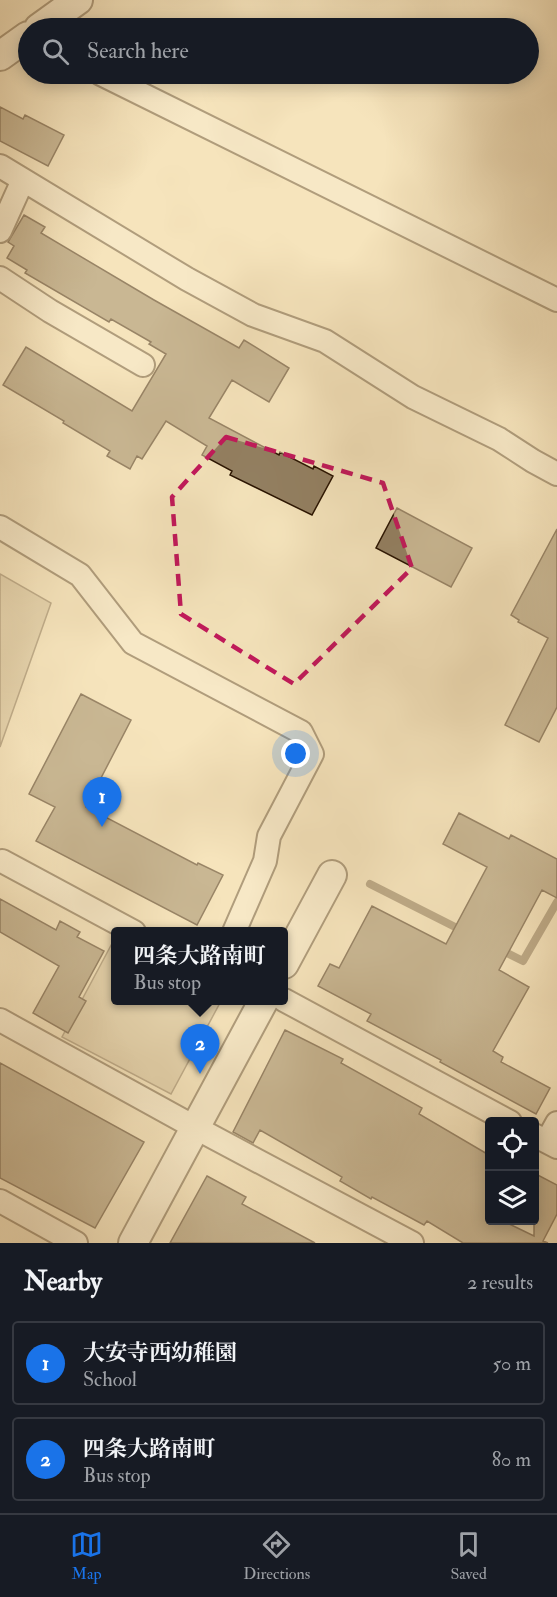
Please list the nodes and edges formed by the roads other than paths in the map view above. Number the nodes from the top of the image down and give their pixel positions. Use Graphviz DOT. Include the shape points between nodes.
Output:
graph roads {
  1 [pos="78,0"];
  2 [pos="53,18"];
  3 [pos="18,43"];
  4 [pos="0,56"];
  5 [pos="121,84"];
  6 [pos="0,166"];
  7 [pos="23,180"];
  8 [pos="0,231"];
  9 [pos="0,278"];
  10 [pos="557,300"];
  11 [pos="143,365"];
  12 [pos="557,474"];
  13 [pos="0,527"];
  14 [pos="2,861"];
  15 [pos="332,875"];
  16 [pos="125,927"];
  17 [pos="236,927"];
  18 [pos="288,957"];
  19 [pos="288,1002"];
  20 [pos="261,1005"];
  21 [pos="0,1020"];
  22 [pos="501,1117"];
  23 [pos="196,1128"];
  24 [pos="0,1202"];
  25 [pos="76,1243"];
  26 [pos="133,1243"];
  27 [pos="412,1243"];
  1 -- 2 [label="street"];
  3 -- 4 [label="street"];
  5 -- 10 [label="street"];
  6 -- 7 [label="street"];
  7 -- 8 [label="street"];
  7 -- 12 [label="street" via="187,279 253,315 325,341 413,397 499,439"];
  9 -- 11 [label="street"];
  13 -- 17 [label="street" via="80,575 133,643 301,732 312,753 269,836 265,861"];
  14 -- 16 [label="street"];
  15 -- 18 [label="street"];
  19 -- 22 [label="street"];
  20 -- 23 [label="street"];
  21 -- 23 [label="street"];
  23 -- 26 [label="street"];
  23 -- 27 [label="street"];
  24 -- 25 [label="street"];
}
